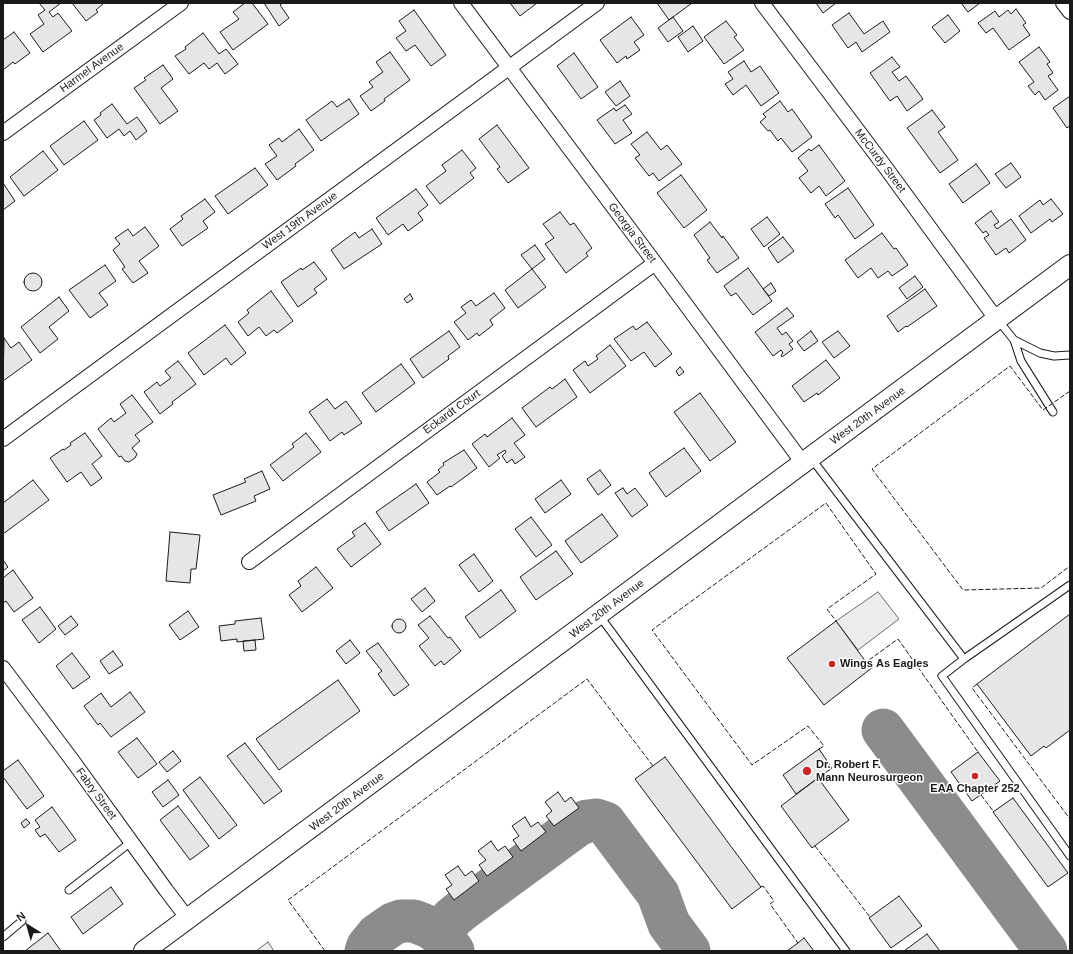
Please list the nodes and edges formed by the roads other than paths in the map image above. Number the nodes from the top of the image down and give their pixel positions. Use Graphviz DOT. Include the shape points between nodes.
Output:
graph roads {
  1 [pos="181,3"];
  2 [pos="461,3"];
  3 [pos="597,3"];
  4 [pos="762,3"];
  5 [pos="1063,3"];
  6 [pos="1070,12"];
  7 [pos="508,68"];
  8 [pos="3,133"];
  9 [pos="655,263"];
  10 [pos="1070,265"];
  11 [pos="998,320"];
  12 [pos="1014,340"];
  13 [pos="1070,355"];
  14 [pos="1053,412"];
  15 [pos="3,439"];
  16 [pos="807,461"];
  17 [pos="249,562"];
  18 [pos="1070,585"];
  19 [pos="599,615"];
  20 [pos="964,659"];
  21 [pos="3,668"];
  22 [pos="131,842"];
  23 [pos="1070,856"];
  24 [pos="68,890"];
  25 [pos="188,919"];
  26 [pos="22,921"];
  27 [pos="3,937"];
  28 [pos="144,951"];
  29 [pos="846,951"];
  1 -- 8 [label="street, Harmel Avenue"];
  2 -- 7 [label="street, Georgia Street"];
  3 -- 7 [label="street, West 19th Avenue"];
  4 -- 11 [label="street, McCurdy Street"];
  5 -- 6 [label="street"];
  7 -- 9 [label="street, Georgia Street"];
  7 -- 15 [label="street, West 19th Avenue"];
  9 -- 16 [label="street, Georgia Street"];
  9 -- 17 [label="street, Eckardt Court"];
  10 -- 11 [label="main road, West 20th Avenue"];
  11 -- 12 [label="lane"];
  11 -- 16 [label="main road, West 20th Avenue"];
  12 -- 13 [label="lane" via="1040,353 1054,356"];
  12 -- 14 [label="lane" via="1021,361"];
  16 -- 19 [label="main road, West 20th Avenue"];
  16 -- 20 [label="lane"];
  18 -- 20 [label="lane"];
  19 -- 25 [label="main road, West 20th Avenue"];
  19 -- 29 [label="lane"];
  20 -- 23 [label="lane" via="942,676"];
  21 -- 22 [label="street, Fabry Street"];
  22 -- 24 [label="lane"];
  22 -- 25 [label="street, Fabry Street"];
  25 -- 28 [label="main road, West 20th Avenue"];
  26 -- 27 [label="lane"];
}
